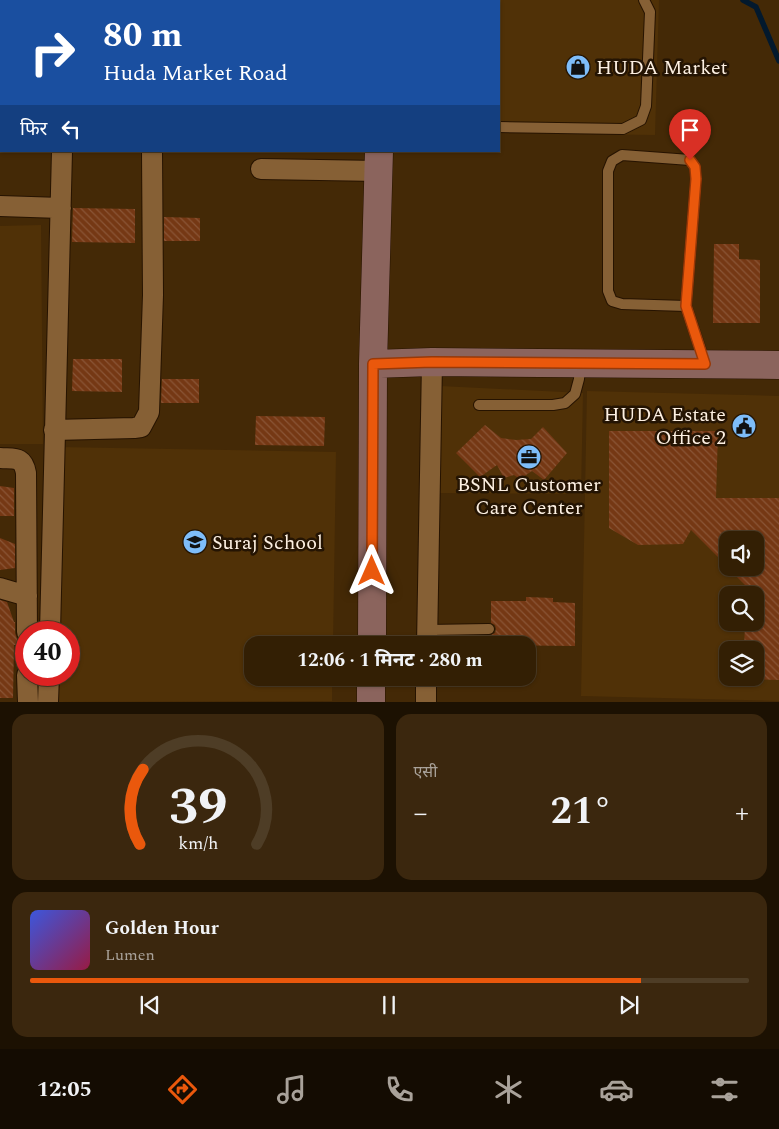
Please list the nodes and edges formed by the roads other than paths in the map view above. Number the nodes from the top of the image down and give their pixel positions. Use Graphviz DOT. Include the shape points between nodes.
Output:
graph roads {
  1 [pos="644,0"];
  2 [pos="500,127"];
  3 [pos="62,152"];
  4 [pos="152,152"];
  5 [pos="378,161"];
  6 [pos="261,169"];
  7 [pos="0,206"];
  8 [pos="61,208"];
  9 [pos="686,306"];
  10 [pos="432,362"];
  11 [pos="580,363"];
  12 [pos="373,364"];
  13 [pos="705,364"];
  14 [pos="779,365"];
  15 [pos="479,405"];
  16 [pos="54,430"];
  17 [pos="0,458"];
  18 [pos="0,588"];
  19 [pos="27,596"];
  20 [pos="27,621"];
  21 [pos="50,621"];
  22 [pos="489,629"];
  23 [pos="372,636"];
  24 [pos="427,636"];
  25 [pos="435,636"];
  26 [pos="27,686"];
  27 [pos="49,686"];
  28 [pos="371,686"];
  29 [pos="426,686"];
  30 [pos="28,702"];
  31 [pos="48,702"];
  32 [pos="371,702"];
  33 [pos="426,702"];
  1 -- 2 [label="lane" via="650,12 646,106 641,120 623,129"];
  3 -- 8 [label="street"];
  4 -- 16 [label="street" via="154,295 145,422 134,428"];
  5 -- 6 [label="street"];
  5 -- 12 [label="street"];
  7 -- 8 [label="street"];
  8 -- 16 [label="street"];
  9 -- 9 [label="lane" via="695,167 690,160 622,156 612,161 608,171 608,291 612,301"];
  9 -- 13 [label="lane"];
  10 -- 11 [label="street"];
  10 -- 12 [label="street"];
  10 -- 24 [label="street"];
  11 -- 13 [label="street"];
  11 -- 15 [label="lane" via="575,394 565,404"];
  12 -- 23 [label="street"];
  13 -- 14 [label="street"];
  16 -- 21 [label="street"];
  17 -- 19 [label="street" via="16,458 25,466"];
  18 -- 19 [label="street"];
  19 -- 20 [label="street"];
  22 -- 25 [label="lane"];
  26 -- 30 [label="street"];
  27 -- 31 [label="street"];
  28 -- 32 [label="street"];
  29 -- 33 [label="street"];
}
